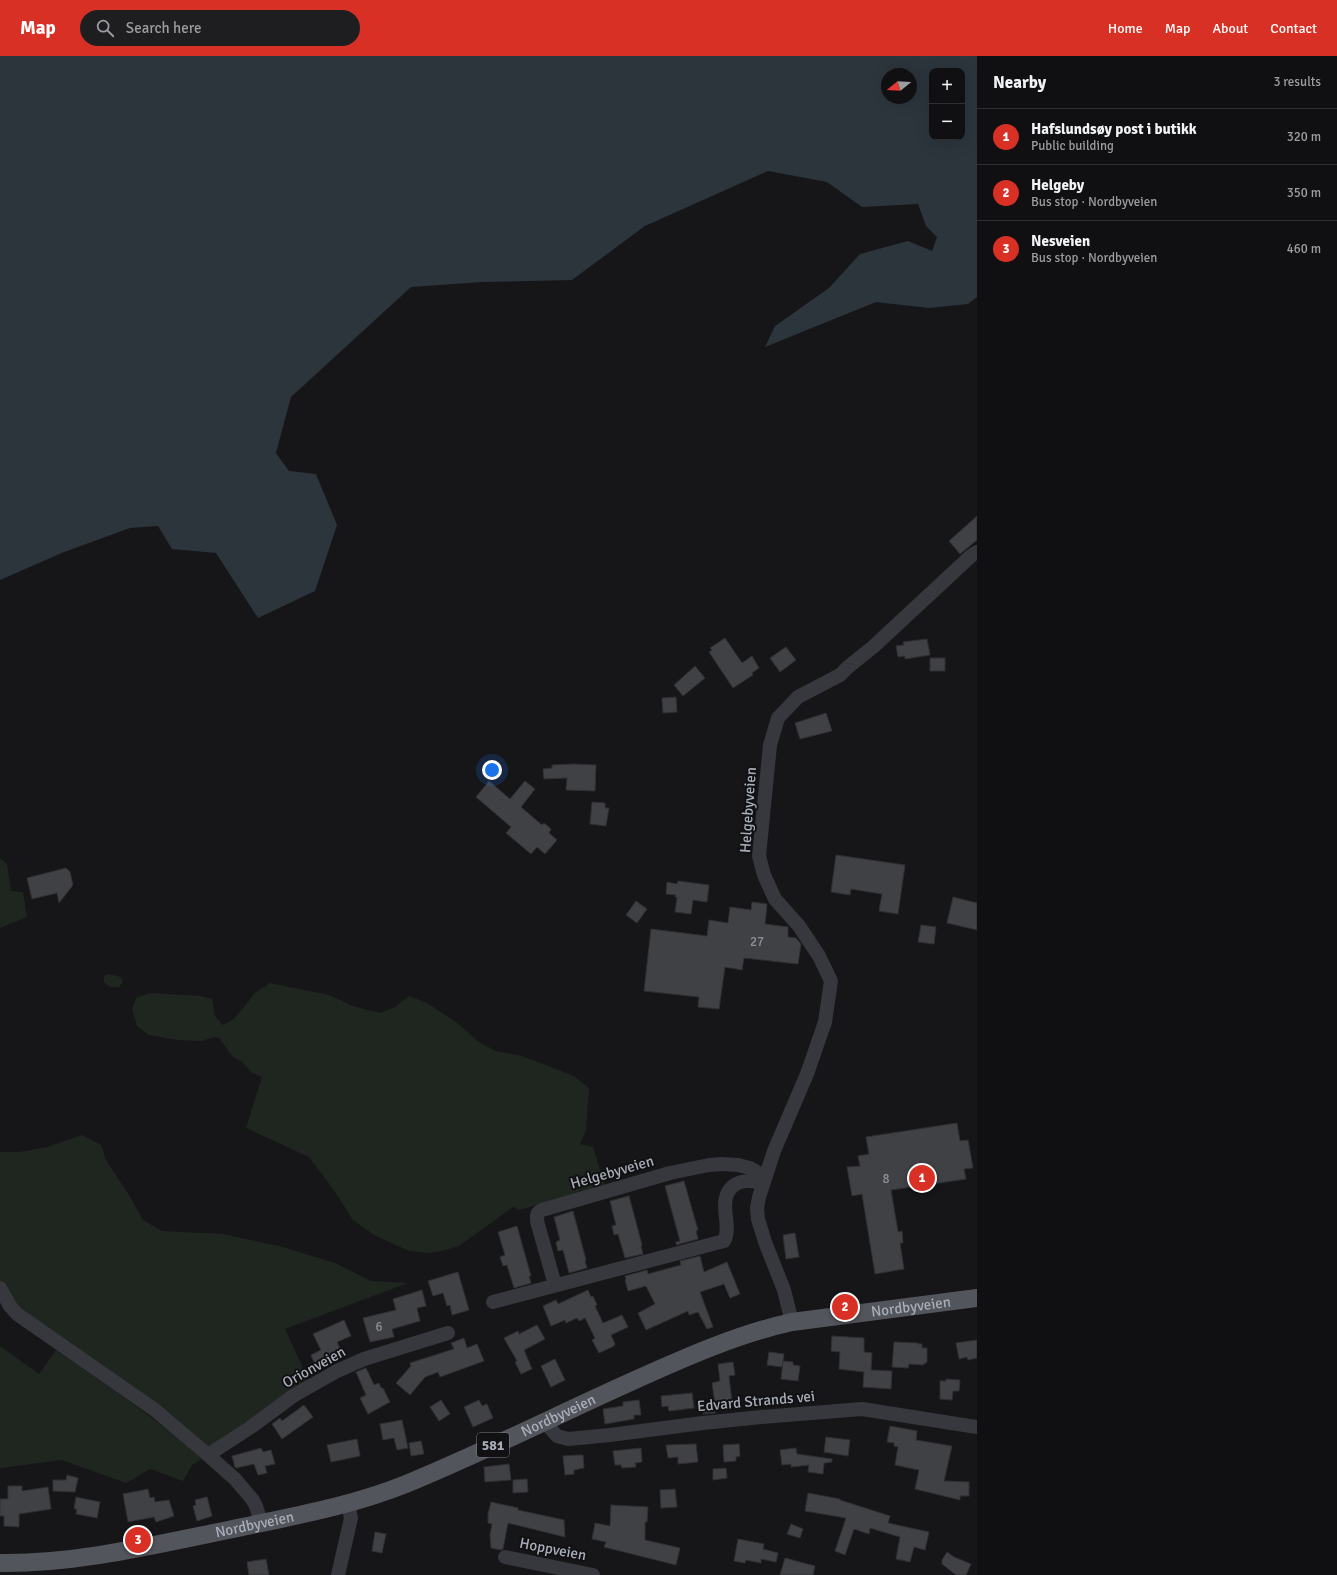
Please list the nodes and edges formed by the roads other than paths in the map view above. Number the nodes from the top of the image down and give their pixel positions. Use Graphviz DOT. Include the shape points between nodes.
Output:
graph roads {
  1 [pos="977,552"];
  2 [pos="763,1183"];
  3 [pos="555,1285"];
  4 [pos="0,1288"];
  5 [pos="977,1298"];
  6 [pos="493,1302"];
  7 [pos="792,1322"];
  8 [pos="448,1333"];
  9 [pos="546,1420"];
  10 [pos="977,1427"];
  11 [pos="208,1455"];
  12 [pos="348,1504"];
  13 [pos="261,1523"];
  14 [pos="505,1557"];
  15 [pos="0,1563"];
  16 [pos="338,1575"];
  17 [pos="593,1575"];
  1 -- 2 [label="street, Helgebyveien" via="840,676 798,696 778,718 770,745 759,856 775,899 799,926 819,956 831,981 825,1022"];
  2 -- 3 [label="street" via="743,1181 730,1189 725,1203 724,1241"];
  2 -- 3 [label="street, Helgebyveien" via="757,1172 750,1168 722,1164 670,1173 542,1210 537,1214 537,1221"];
  2 -- 7 [label="street, Helgebyveien" via="757,1208 758,1219 784,1290"];
  3 -- 6 [label="street"];
  4 -- 11 [label="street" via="17,1314 155,1410"];
  5 -- 7 [label="main road, Nordbyveien / 581"];
  7 -- 9 [label="main road, Nordbyveien / 581" via="702,1351"];
  8 -- 11 [label="street, Orionveien" via="364,1359 337,1371 293,1396"];
  9 -- 10 [label="street, Edvard Strands vei" via="557,1436 568,1439 610,1436 710,1422 855,1410 878,1411"];
  9 -- 12 [label="main road, Nordbyveien / 581" via="412,1481"];
  11 -- 13 [label="street" via="235,1479 252,1499"];
  12 -- 13 [label="main road, Nordbyveien / 581"];
  12 -- 16 [label="street" via="351,1518"];
  13 -- 15 [label="main road, Nordbyveien / 581" via="82,1558"];
  14 -- 17 [label="street, Hoppveien"];
}
